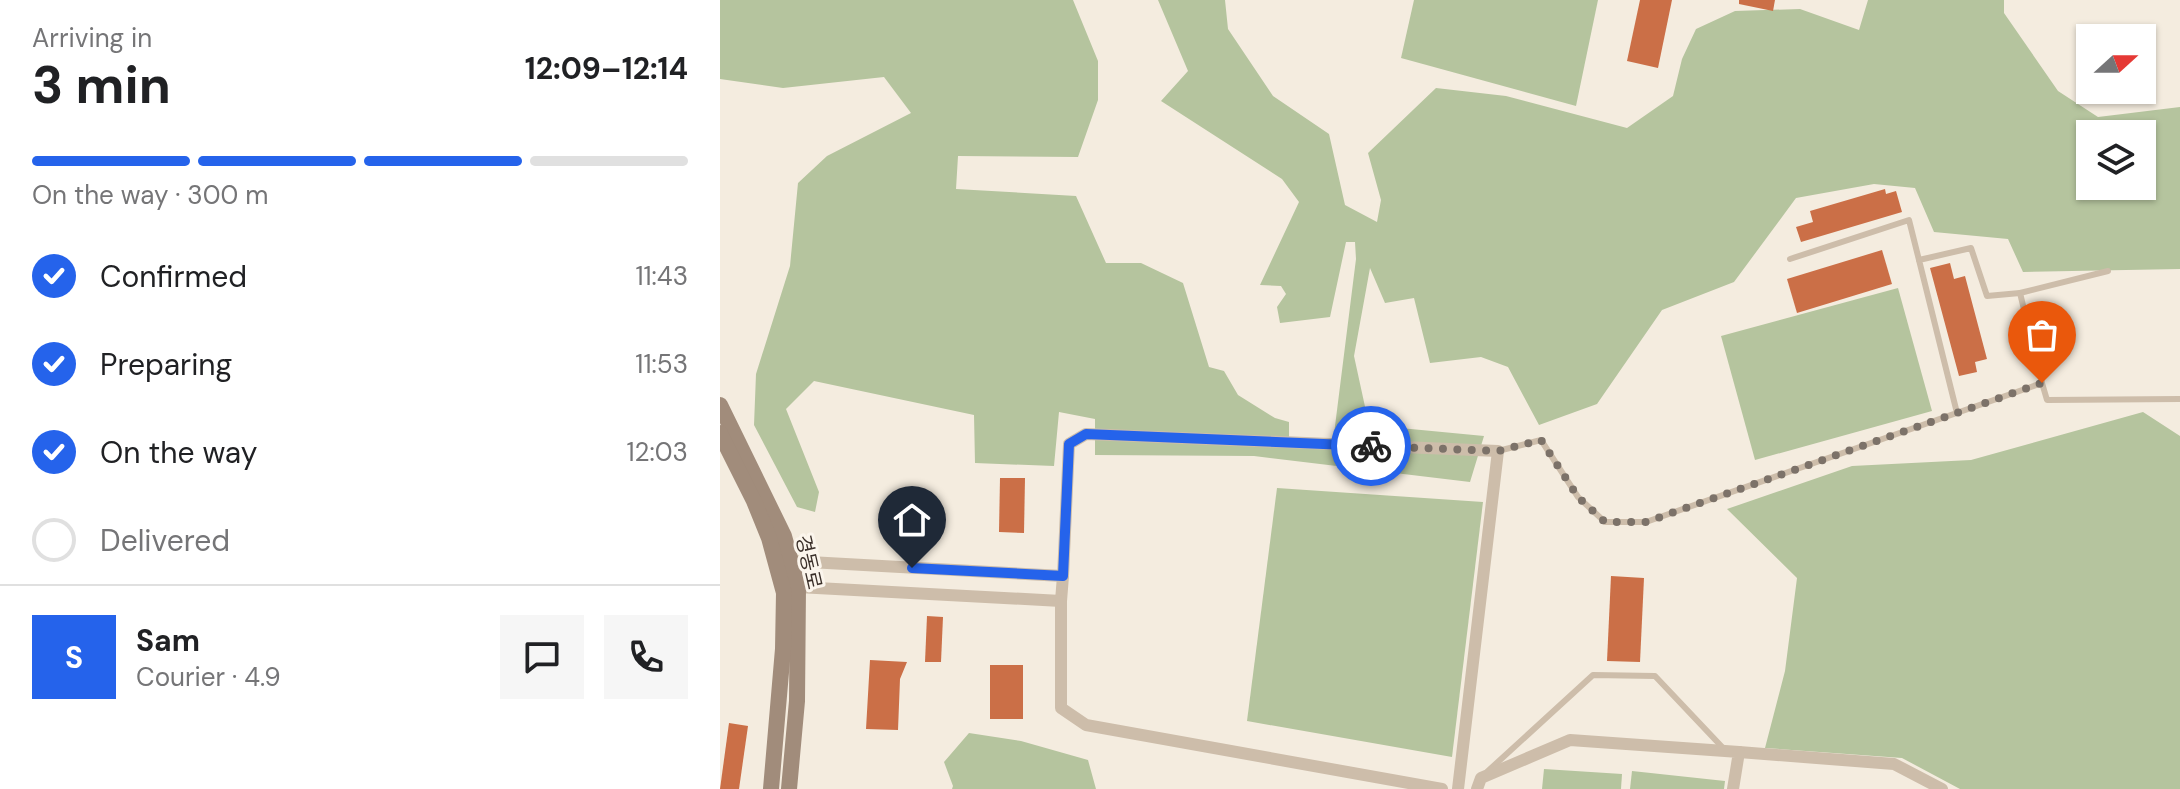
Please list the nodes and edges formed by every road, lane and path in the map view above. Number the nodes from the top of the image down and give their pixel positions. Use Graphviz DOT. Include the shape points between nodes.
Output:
graph roads {
  1 [pos="1790,259"];
  2 [pos="1919,260"];
  3 [pos="2108,271"];
  4 [pos="2020,293"];
  5 [pos="2042,383"];
  6 [pos="2180,399"];
  7 [pos="720,405"];
  8 [pos="1957,413"];
  9 [pos="720,433"];
  10 [pos="1498,451"];
  11 [pos="791,561"];
  12 [pos="1063,576"];
  13 [pos="798,587"];
  14 [pos="1061,601"];
  15 [pos="1733,752"];
  16 [pos="1479,784"];
  17 [pos="771,789"];
  18 [pos="789,789"];
  19 [pos="1442,789"];
  20 [pos="1458,789"];
  21 [pos="1733,789"];
  22 [pos="1942,789"];
  1 -- 2 [label="lane" via="1909,220"];
  2 -- 4 [label="lane" via="1971,248 1987,296"];
  2 -- 8 [label="lane"];
  3 -- 4 [label="lane"];
  4 -- 5 [label="lane"];
  5 -- 6 [label="lane" via="2047,400"];
  5 -- 8 [label="lane"];
  7 -- 11 [label="street, 경동로"];
  8 -- 10 [label="lane" via="1646,522 1605,522 1578,497 1541,440"];
  9 -- 17 [label="street, 경동로" via="769,538 784,593"];
  10 -- 12 [label="street" via="1086,434 1069,444"];
  10 -- 20 [label="street"];
  11 -- 12 [label="street"];
  11 -- 13 [label="street, 경동로"];
  12 -- 14 [label="street"];
  13 -- 14 [label="street"];
  13 -- 18 [label="street, 경동로" via="797,701"];
  14 -- 19 [label="street" via="1061,708 1086,725"];
  15 -- 16 [label="street" via="1570,740"];
  15 -- 16 [label="lane" via="1655,676 1593,675"];
  15 -- 21 [label="street"];
  15 -- 22 [label="street" via="1894,764"];
}
